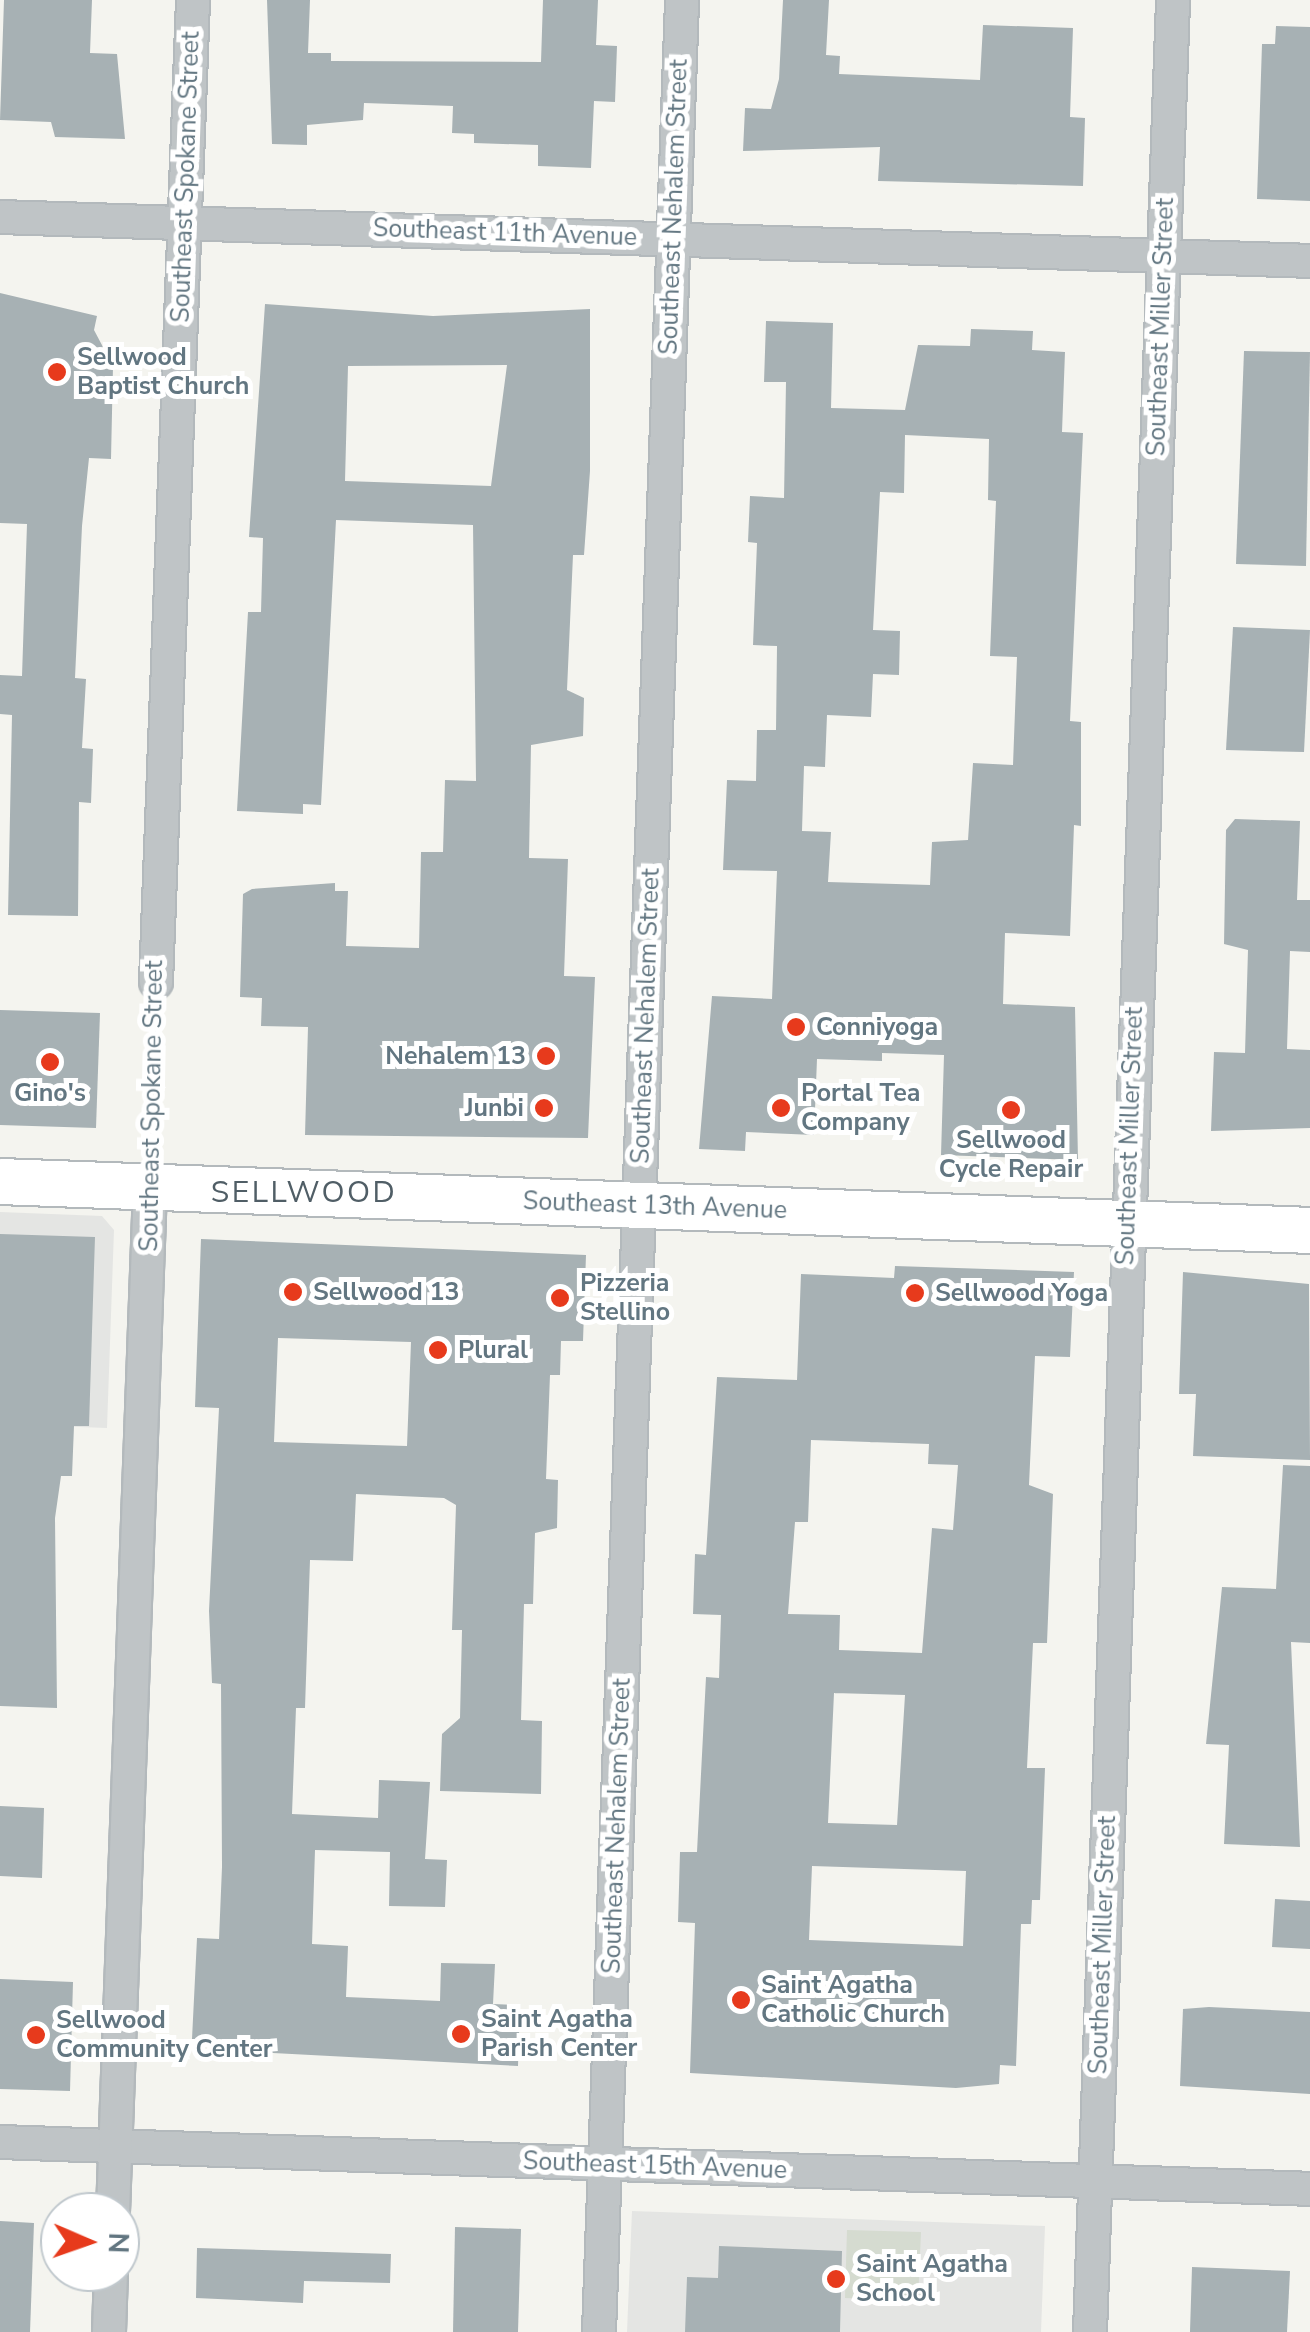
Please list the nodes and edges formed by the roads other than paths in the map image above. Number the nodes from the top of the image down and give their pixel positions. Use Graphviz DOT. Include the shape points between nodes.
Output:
graph roads {
  1 [pos="193,0"];
  2 [pos="682,0"];
  3 [pos="1173,0"];
  4 [pos="0,218"];
  5 [pos="185,222"];
  6 [pos="673,239"];
  7 [pos="1164,254"];
  8 [pos="1310,261"];
  9 [pos="156,982"];
  10 [pos="0,1181"];
  11 [pos="150,1187"];
  12 [pos="640,1204"];
  13 [pos="1126,1223"];
  14 [pos="1310,1230"];
  15 [pos="0,2142"];
  16 [pos="116,2146"];
  17 [pos="605,2163"];
  18 [pos="1096,2182"];
  19 [pos="1310,2189"];
  20 [pos="115,2192"];
  21 [pos="110,2292"];
  22 [pos="109,2332"];
  23 [pos="599,2332"];
  24 [pos="1090,2332"];
  1 -- 5 [label="street, Southeast Spokane Street"];
  2 -- 6 [label="street, Southeast Nehalem Street"];
  3 -- 7 [label="street, Southeast Miller Street"];
  4 -- 5 [label="street, Southeast 11th Avenue"];
  5 -- 6 [label="street, Southeast 11th Avenue"];
  5 -- 9 [label="street, Southeast Spokane Street"];
  6 -- 7 [label="street, Southeast 11th Avenue"];
  6 -- 12 [label="street, Southeast Nehalem Street"];
  7 -- 8 [label="street, Southeast 11th Avenue"];
  7 -- 13 [label="street, Southeast Miller Street"];
  10 -- 11 [label="street, Southeast 13th Avenue"];
  11 -- 12 [label="street, Southeast 13th Avenue"];
  11 -- 16 [label="street, Southeast Spokane Street"];
  12 -- 13 [label="street, Southeast 13th Avenue"];
  12 -- 17 [label="street, Southeast Nehalem Street"];
  13 -- 14 [label="street, Southeast 13th Avenue"];
  13 -- 18 [label="street, Southeast Miller Street"];
  15 -- 16 [label="street, Southeast 15th Avenue"];
  16 -- 17 [label="street, Southeast 15th Avenue"];
  16 -- 20 [label="street, Southeast Spokane Street"];
  17 -- 18 [label="street, Southeast 15th Avenue"];
  17 -- 23 [label="street, Southeast Nehalem Street"];
  18 -- 19 [label="street, Southeast 15th Avenue"];
  18 -- 24 [label="street, Southeast Miller Street"];
  21 -- 22 [label="street"];
}
